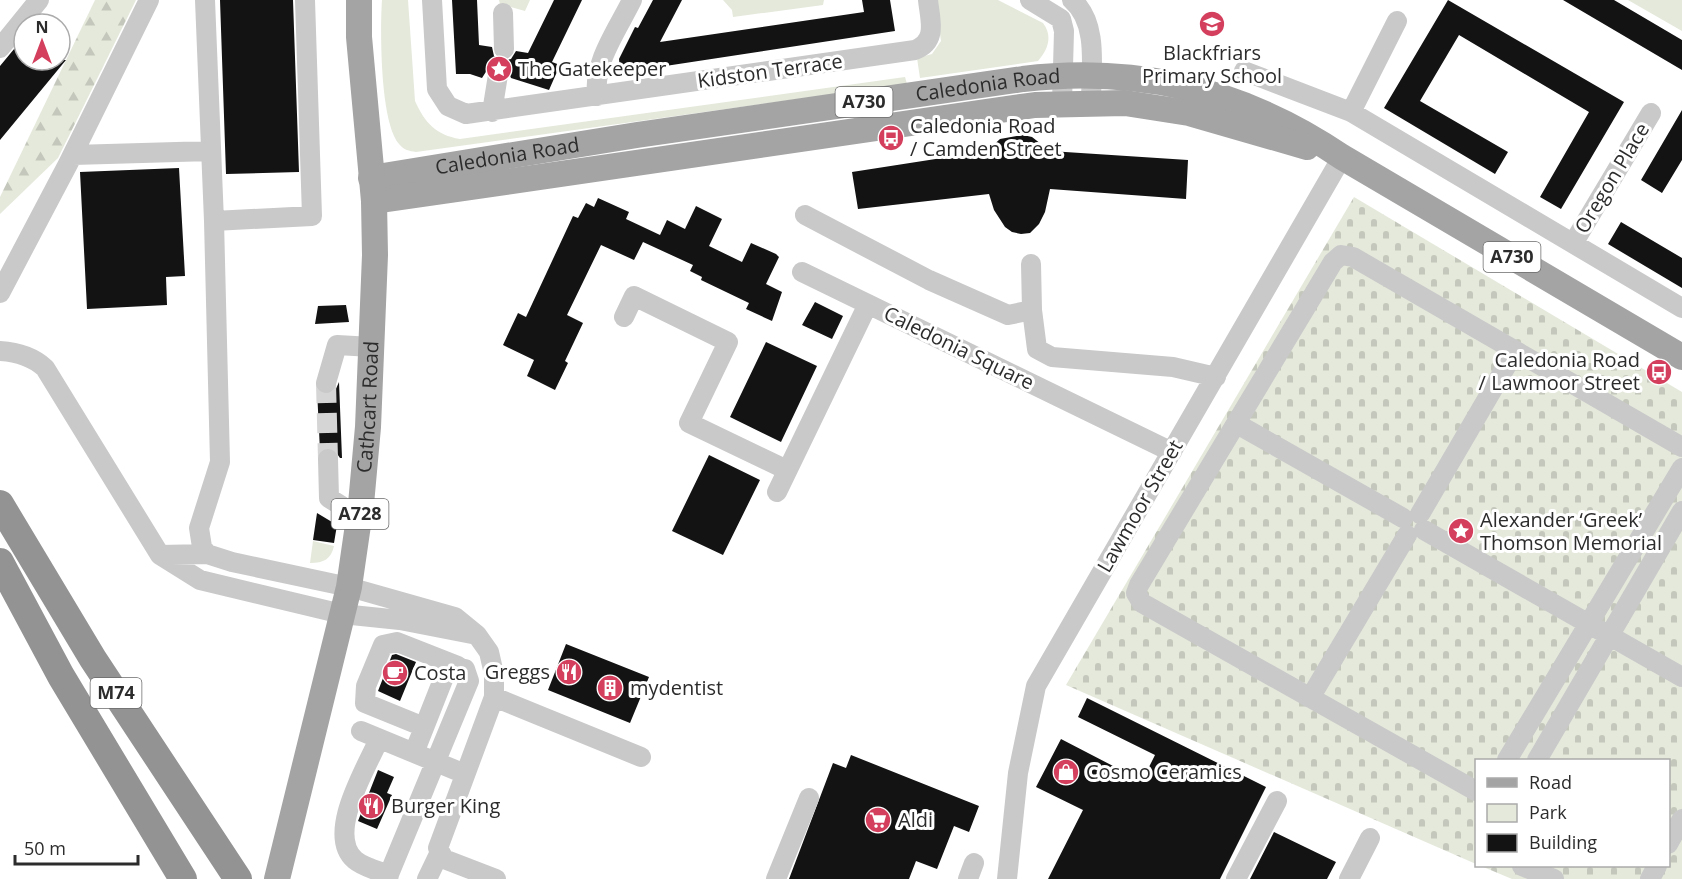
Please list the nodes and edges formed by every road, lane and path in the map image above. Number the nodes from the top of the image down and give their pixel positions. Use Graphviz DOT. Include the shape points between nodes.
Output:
graph roads {
  1 [pos="39,0"];
  2 [pos="150,0"];
  3 [pos="205,0"];
  4 [pos="305,0"];
  5 [pos="359,0"];
  6 [pos="432,0"];
  7 [pos="632,0"];
  8 [pos="928,0"];
  9 [pos="1030,0"];
  10 [pos="1072,0"];
  11 [pos="503,13"];
  12 [pos="1397,21"];
  13 [pos="0,48"];
  14 [pos="504,49"];
  15 [pos="1244,71"];
  16 [pos="1062,74"];
  17 [pos="1091,74"];
  18 [pos="498,75"];
  19 [pos="597,96"];
  20 [pos="1090,102"];
  21 [pos="1062,103"];
  22 [pos="492,112"];
  23 [pos="1351,112"];
  24 [pos="1651,113"];
  25 [pos="211,151"];
  26 [pos="73,155"];
  27 [pos="1342,157"];
  28 [pos="373,190"];
  29 [pos="805,215"];
  30 [pos="214,221"];
  31 [pos="1574,242"];
  32 [pos="1031,264"];
  33 [pos="802,272"];
  34 [pos="0,292"];
  35 [pos="868,304"];
  36 [pos="1682,308"];
  37 [pos="1032,310"];
  38 [pos="624,316"];
  39 [pos="372,347"];
  40 [pos="0,351"];
  41 [pos="1515,351"];
  42 [pos="1682,357"];
  43 [pos="1216,377"];
  44 [pos="326,383"];
  45 [pos="1237,424"];
  46 [pos="1682,447"];
  47 [pos="1172,452"];
  48 [pos="328,459"];
  49 [pos="1682,468"];
  50 [pos="787,470"];
  51 [pos="777,492"];
  52 [pos="0,504"];
  53 [pos="1682,511"];
  54 [pos="360,517"];
  55 [pos="1414,524"];
  56 [pos="207,554"];
  57 [pos="160,555"];
  58 [pos="0,562"];
  59 [pos="349,587"];
  60 [pos="342,614"];
  61 [pos="1588,623"];
  62 [pos="477,635"];
  63 [pos="1609,636"];
  64 [pos="458,666"];
  65 [pos="1682,677"];
  66 [pos="494,697"];
  67 [pos="1310,698"];
  68 [pos="424,727"];
  69 [pos="361,731"];
  70 [pos="379,738"];
  71 [pos="414,753"];
  72 [pos="641,757"];
  73 [pos="1508,759"];
  74 [pos="1539,759"];
  75 [pos="435,762"];
  76 [pos="465,774"];
  77 [pos="1475,790"];
  78 [pos="809,798"];
  79 [pos="1277,801"];
  80 [pos="1682,819"];
  81 [pos="1370,838"];
  82 [pos="1670,840"];
  83 [pos="439,854"];
  84 [pos="1524,867"];
  85 [pos="388,877"];
  86 [pos="183,879"];
  87 [pos="238,879"];
  88 [pos="278,879"];
  89 [pos="427,879"];
  90 [pos="496,879"];
  91 [pos="776,879"];
  92 [pos="1007,879"];
  93 [pos="1236,879"];
  94 [pos="1349,879"];
  95 [pos="1554,879"];
  1 -- 13 [label="street"];
  2 -- 26 [label="street"];
  3 -- 25 [label="street"];
  4 -- 30 [label="street" via="312,216"];
  5 -- 28 [label="main road, Cathcart Road / A728" via="358,37"];
  6 -- 22 [label="street, Kidston Terrace" via="437,89 448,106 466,114"];
  7 -- 19 [label="street" via="602,61"];
  8 -- 19 [label="street, Kidston Terrace" via="931,35 925,46 915,50"];
  9 -- 16 [label="street" via="1061,19"];
  10 -- 17 [label="street" via="1082,9 1088,23"];
  11 -- 14 [label="street"];
  12 -- 23 [label="street"];
  15 -- 23 [label="street"];
  16 -- 17 [label="main road, Caledonia Road / A730"];
  16 -- 21 [label="street"];
  16 -- 28 [label="main road, Caledonia Road / A730" via="671,130"];
  17 -- 20 [label="street"];
  17 -- 27 [label="main road, Caledonia Road / A730" via="1194,88 1254,108 1304,131"];
  18 -- 22 [label="street"];
  19 -- 22 [label="street, Kidston Terrace"];
  20 -- 21 [label="main road, Caledonia Road / A730"];
  20 -- 27 [label="main road, Caledonia Road / A730" via="1189,113"];
  21 -- 28 [label="main road, Caledonia Road / A730"];
  23 -- 31 [label="street"];
  24 -- 31 [label="street, Oregon Place"];
  25 -- 26 [label="street"];
  25 -- 30 [label="street"];
  26 -- 34 [label="street"];
  27 -- 42 [label="main road, Caledonia Road / A730"];
  27 -- 43 [label="street, Lawmoor Street"];
  28 -- 39 [label="main road, Cathcart Road / A728"];
  29 -- 37 [label="street" via="929,280 1008,315"];
  30 -- 56 [label="street" via="220,462 199,528"];
  31 -- 36 [label="street"];
  32 -- 37 [label="street"];
  33 -- 35 [label="street"];
  35 -- 47 [label="street, Caledonia Square"];
  35 -- 50 [label="street, Caledonia Square"];
  37 -- 43 [label="street" via="1037,349 1052,357 1173,367"];
  38 -- 50 [label="street" via="634,296 728,342 689,423"];
  39 -- 44 [label="street" via="337,345"];
  39 -- 54 [label="main road, Cathcart Road / A728"];
  40 -- 57 [label="street" via="38,361 45,368"];
  41 -- 45 [label="street" via="1353,256 1341,255 1333,262"];
  41 -- 46 [label="street"];
  41 -- 55 [label="street"];
  43 -- 47 [label="street, Lawmoor Street"];
  45 -- 55 [label="street"];
  45 -- 67 [label="street" via="1139,585 1138,598"];
  47 -- 92 [label="street, Lawmoor Street" via="1036,686 1018,773"];
  48 -- 54 [label="street" via="329,498"];
  49 -- 61 [label="street"];
  50 -- 51 [label="street, Caledonia Square"];
  52 -- 87 [label="highway, M74" via="93,658"];
  53 -- 63 [label="street"];
  54 -- 59 [label="main road, Cathcart Road / A728"];
  55 -- 61 [label="street"];
  55 -- 67 [label="street"];
  56 -- 57 [label="street"];
  56 -- 59 [label="street"];
  57 -- 60 [label="street" via="200,580"];
  58 -- 86 [label="highway, M74" via="61,675"];
  59 -- 60 [label="main road, Cathcart Road / A728"];
  59 -- 62 [label="street" via="455,617"];
  60 -- 62 [label="street"];
  60 -- 88 [label="main road, Cathcart Road / A728"];
  61 -- 63 [label="street"];
  61 -- 73 [label="street"];
  62 -- 66 [label="street" via="489,652"];
  63 -- 65 [label="street"];
  63 -- 74 [label="street"];
  64 -- 68 [label="street" via="450,666 446,672"];
  64 -- 68 [label="street" via="397,642 383,645 366,686 365,703"];
  64 -- 75 [label="street" via="465,669 469,681"];
  66 -- 72 [label="street"];
  66 -- 76 [label="street"];
  67 -- 77 [label="street"];
  68 -- 71 [label="street"];
  69 -- 70 [label="street"];
  70 -- 71 [label="street"];
  70 -- 85 [label="street" via="346,816 344,843 356,861"];
  71 -- 75 [label="street"];
  75 -- 76 [label="street"];
  75 -- 85 [label="street"];
  76 -- 83 [label="street" via="438,840"];
  78 -- 91 [label="street"];
  79 -- 93 [label="street"];
  80 -- 82 [label="street"];
  81 -- 94 [label="street"];
  83 -- 89 [label="street"];
  83 -- 90 [label="street"];
  84 -- 95 [label="street"];
}
